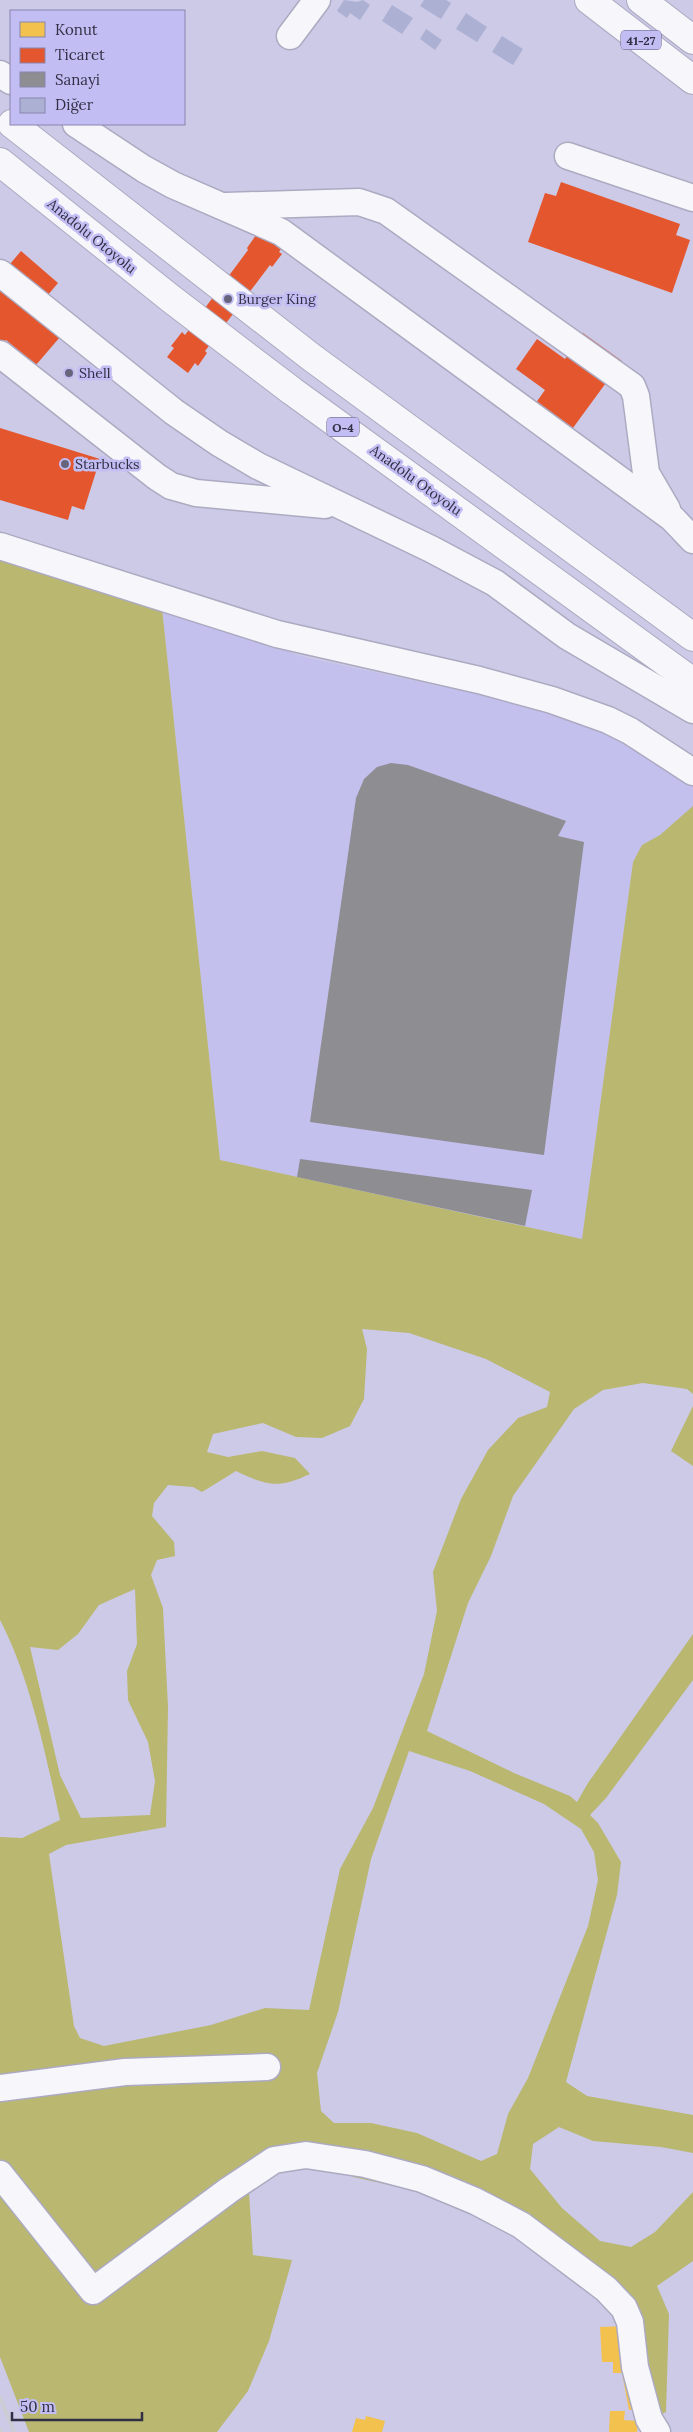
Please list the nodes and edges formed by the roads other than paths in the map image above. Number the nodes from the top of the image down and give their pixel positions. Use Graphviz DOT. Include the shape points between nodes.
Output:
graph roads {
  1 [pos="317,0"];
  2 [pos="589,0"];
  3 [pos="641,0"];
  4 [pos="290,36"];
  5 [pos="693,40"];
  6 [pos="693,80"];
  7 [pos="15,125"];
  8 [pos="78,125"];
  9 [pos="568,156"];
  10 [pos="0,162"];
  11 [pos="693,198"];
  12 [pos="220,206"];
  13 [pos="0,272"];
  14 [pos="0,354"];
  15 [pos="342,507"];
  16 [pos="672,518"];
  17 [pos="693,540"];
  18 [pos="0,546"];
  19 [pos="693,637"];
  20 [pos="693,682"];
  21 [pos="693,710"];
  22 [pos="693,772"];
  23 [pos="267,2067"];
  24 [pos="0,2088"];
  25 [pos="0,2174"];
  26 [pos="657,2432"];
  1 -- 4 [label="street"];
  2 -- 6 [label="highway, 41-27"];
  3 -- 5 [label="highway"];
  7 -- 19 [label="highway" via="311,357"];
  8 -- 12 [label="street" via="144,169"];
  9 -- 11 [label="street"];
  10 -- 20 [label="highway, Anadolu Otoyolu / O-4" via="170,298 292,390"];
  12 -- 16 [label="street" via="280,232"];
  12 -- 16 [label="street" via="359,202 386,211 632,386 646,473"];
  13 -- 15 [label="street" via="174,412 218,443"];
  14 -- 15 [label="street" via="171,486 196,493"];
  15 -- 21 [label="street" via="495,583 567,636"];
  16 -- 17 [label="street"];
  18 -- 22 [label="street" via="277,634 552,700 630,731"];
  23 -- 24 [label="street" via="125,2072"];
  25 -- 26 [label="street" via="93,2291 274,2160 306,2155 365,2164 422,2179 521,2225 606,2289 624,2308 630,2322 636,2367 647,2410"];
}
